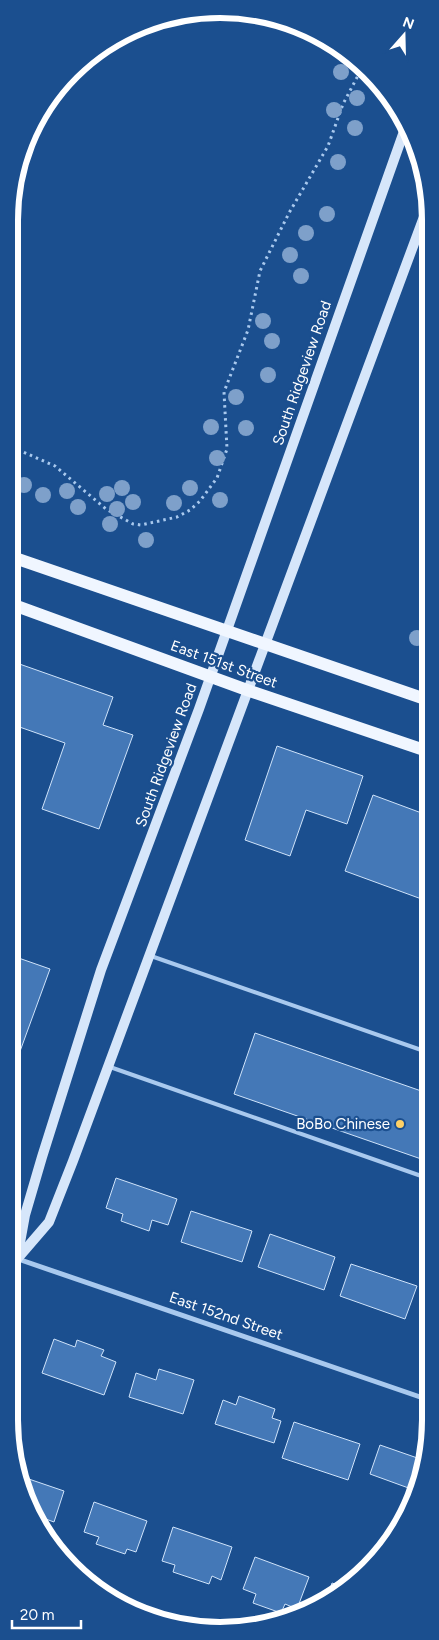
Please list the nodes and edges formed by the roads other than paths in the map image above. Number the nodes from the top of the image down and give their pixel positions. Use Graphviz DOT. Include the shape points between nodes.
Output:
graph roads {
  1 [pos="402,133"];
  2 [pos="422,222"];
  3 [pos="18,559"];
  4 [pos="18,607"];
  5 [pos="226,631"];
  6 [pos="265,644"];
  7 [pos="210,677"];
  8 [pos="247,690"];
  9 [pos="422,698"];
  10 [pos="422,749"];
  11 [pos="149,955"];
  12 [pos="422,1044"];
  13 [pos="420,1050"];
  14 [pos="108,1066"];
  15 [pos="422,1176"];
  16 [pos="18,1254"];
  17 [pos="18,1258"];
  18 [pos="18,1259"];
  19 [pos="422,1398"];
  1 -- 5 [label="main road, South Ridgeview Road"];
  2 -- 6 [label="main road, South Ridgeview Road"];
  3 -- 5 [label="main road, East 151st Street"];
  4 -- 7 [label="main road, East 151st Street"];
  5 -- 6 [label="main road, East 151st Street"];
  5 -- 7 [label="main road, South Ridgeview Road"];
  6 -- 8 [label="main road, South Ridgeview Road"];
  6 -- 9 [label="main road, East 151st Street"];
  7 -- 8 [label="main road, East 151st Street"];
  7 -- 16 [label="main road, South Ridgeview Road" via="101,970 25,1216"];
  8 -- 10 [label="main road, East 151st Street"];
  8 -- 11 [label="main road, South Ridgeview Road"];
  11 -- 13 [label="lane"];
  11 -- 14 [label="main road, South Ridgeview Road"];
  12 -- 13 [label="lane"];
  14 -- 15 [label="lane"];
  14 -- 17 [label="main road, South Ridgeview Road" via="49,1222"];
  18 -- 19 [label="street, East 152nd Street"];
}
